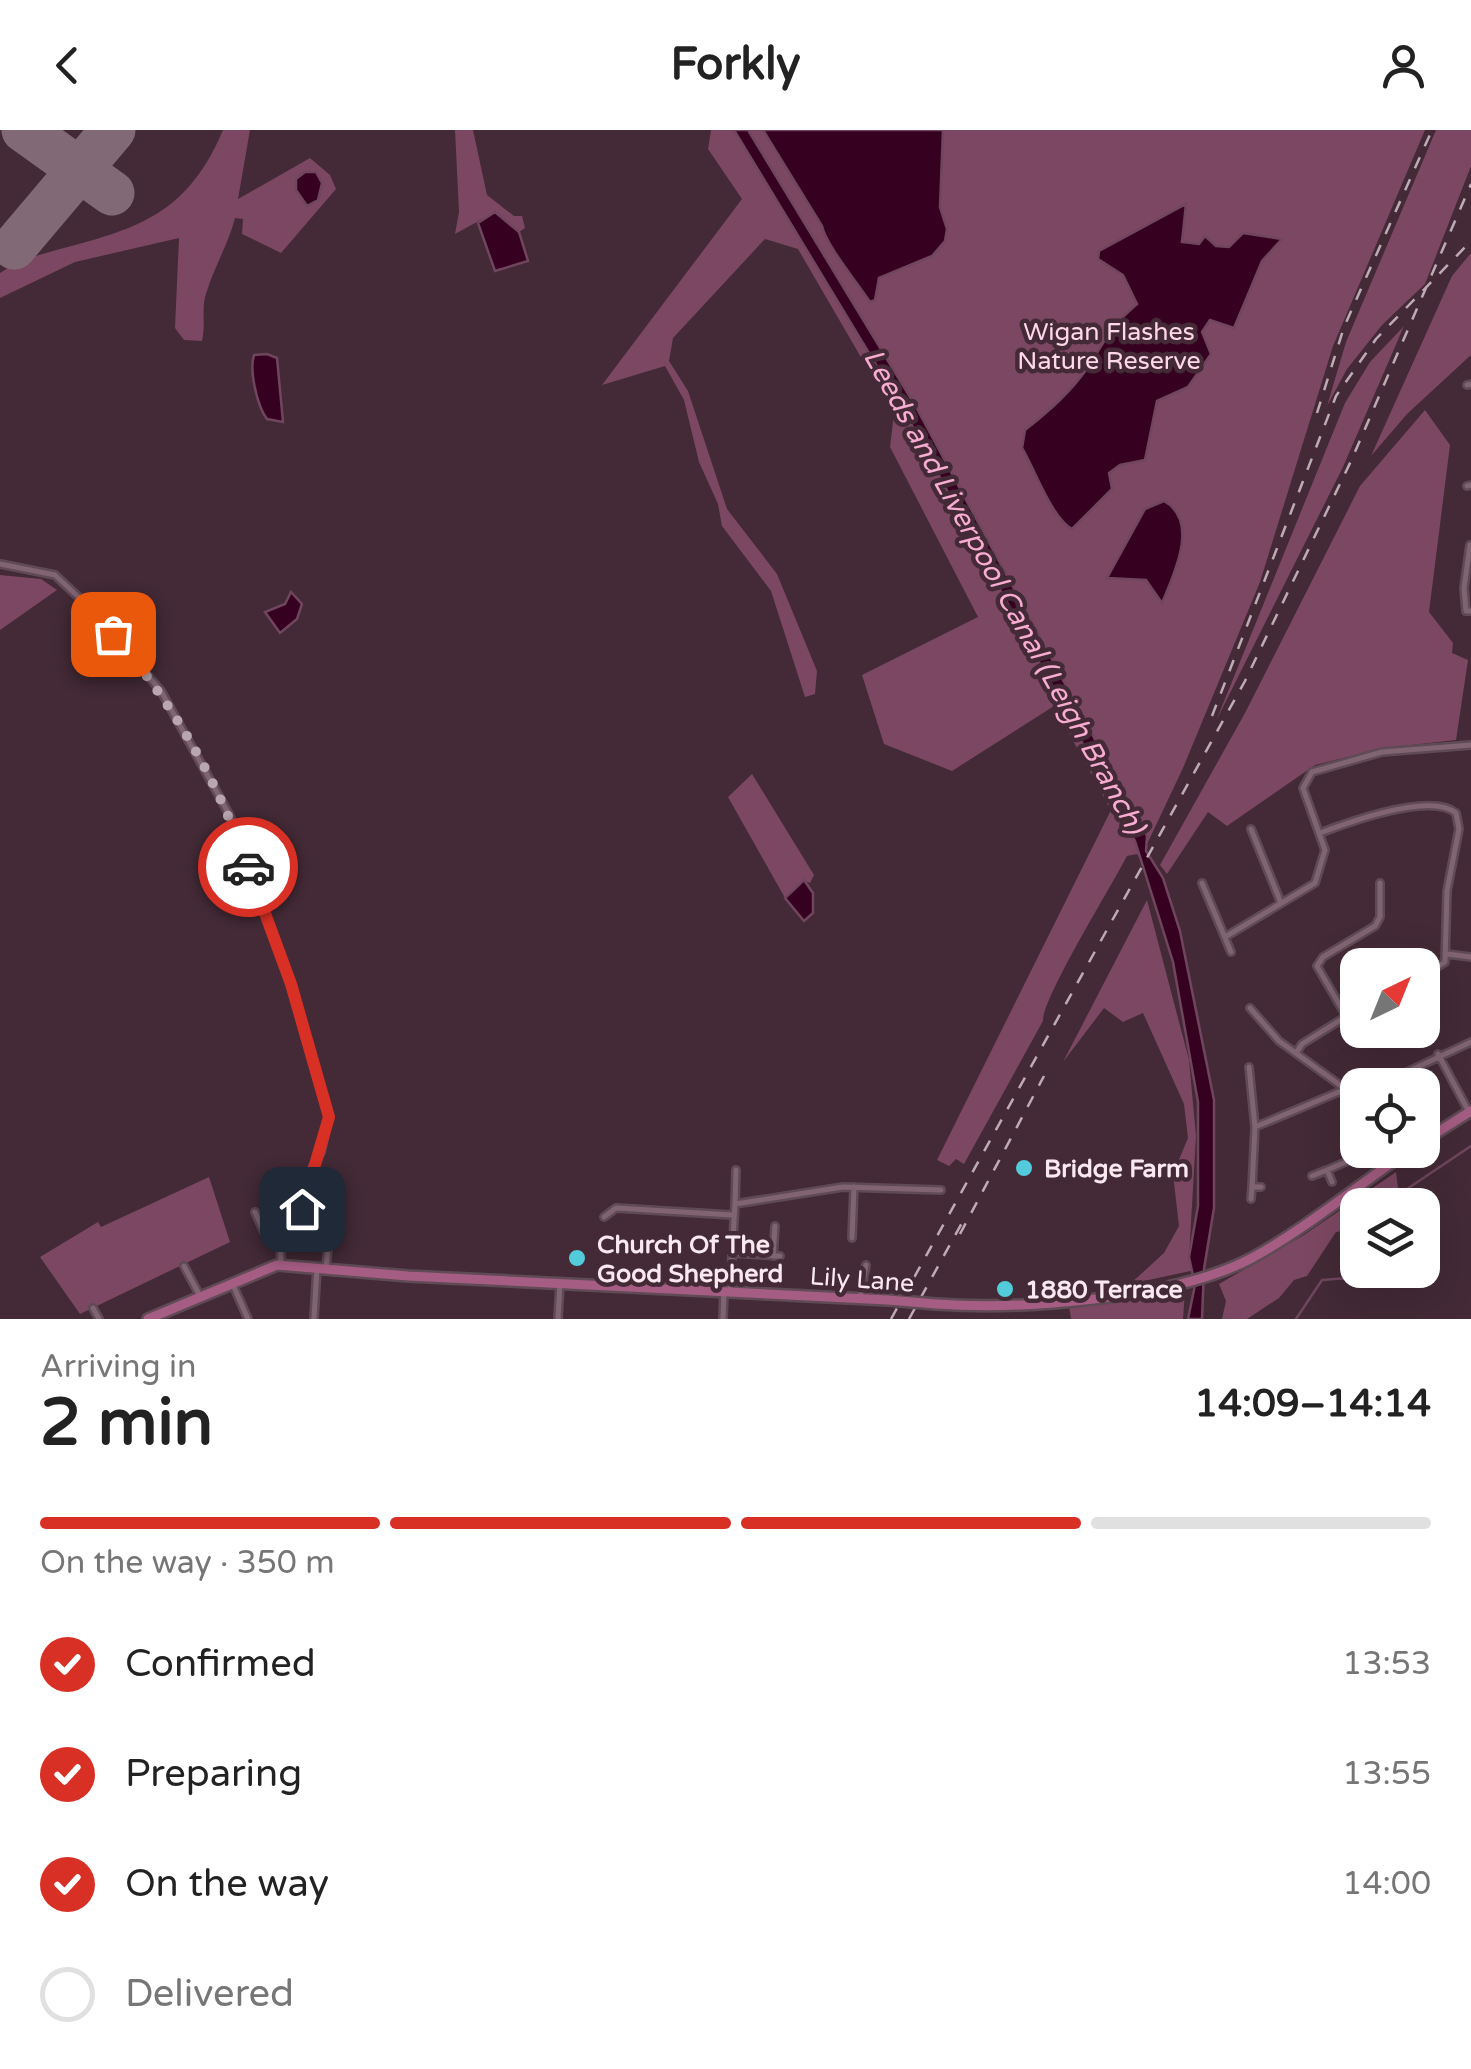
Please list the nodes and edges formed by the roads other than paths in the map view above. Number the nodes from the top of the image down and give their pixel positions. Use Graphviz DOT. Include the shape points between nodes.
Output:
graph roads {
  1 [pos="1470,549"];
  2 [pos="0,564"];
  3 [pos="1471,611"];
  4 [pos="1471,746"];
  5 [pos="1251,829"];
  6 [pos="1320,833"];
  7 [pos="1202,882"];
  8 [pos="1380,883"];
  9 [pos="1281,903"];
  10 [pos="1225,937"];
  11 [pos="1232,952"];
  12 [pos="1447,954"];
  13 [pos="1471,957"];
  14 [pos="1440,970"];
  15 [pos="1340,1005"];
  16 [pos="1250,1008"];
  17 [pos="1340,1020"];
  18 [pos="1471,1042"];
  19 [pos="1295,1054"];
  20 [pos="1438,1054"];
  21 [pos="1249,1067"];
  22 [pos="1411,1068"];
  23 [pos="1340,1084"];
  24 [pos="1340,1091"];
  25 [pos="1470,1112"];
  26 [pos="1255,1128"];
  27 [pos="1440,1131"];
  28 [pos="1340,1164"];
  29 [pos="1384,1168"];
  30 [pos="736,1170"];
  31 [pos="1327,1170"];
  32 [pos="1312,1176"];
  33 [pos="1332,1182"];
  34 [pos="1252,1186"];
  35 [pos="854,1187"];
  36 [pos="1261,1187"];
  37 [pos="941,1190"];
  38 [pos="1251,1198"];
  39 [pos="734,1204"];
  40 [pos="255,1212"];
  41 [pos="734,1216"];
  42 [pos="604,1217"];
  43 [pos="775,1226"];
  44 [pos="280,1235"];
  45 [pos="329,1238"];
  46 [pos="852,1238"];
  47 [pos="732,1253"];
  48 [pos="277,1265"];
  49 [pos="866,1265"];
  50 [pos="184,1266"];
  51 [pos="322,1267"];
  52 [pos="232,1283"];
  53 [pos="560,1283"];
  54 [pos="727,1292"];
  55 [pos="200,1296"];
  56 [pos="860,1298"];
  57 [pos="176,1306"];
  58 [pos="93,1308"];
  59 [pos="182,1318"];
  60 [pos="98,1319"];
  61 [pos="148,1319"];
  62 [pos="248,1319"];
  63 [pos="314,1319"];
  64 [pos="558,1319"];
  65 [pos="723,1319"];
  1 -- 3 [label="street" via="1464,588"];
  2 -- 44 [label="street" via="55,575 88,606 162,691 230,816 291,984 329,1117 306,1200"];
  4 -- 6 [label="street" via="1382,752 1312,772 1303,788"];
  5 -- 9 [label="street"];
  6 -- 9 [label="street" via="1324,850 1315,884"];
  6 -- 12 [label="street" via="1388,812 1440,806 1456,813 1460,829 1447,891"];
  7 -- 10 [label="street"];
  8 -- 15 [label="street" via="1375,926 1318,966"];
  9 -- 10 [label="street"];
  10 -- 11 [label="street"];
  12 -- 13 [label="street"];
  12 -- 14 [label="street"];
  16 -- 19 [label="street"];
  17 -- 19 [label="street"];
  18 -- 20 [label="street"];
  19 -- 23 [label="street"];
  20 -- 22 [label="street"];
  20 -- 25 [label="street"];
  21 -- 26 [label="street"];
  24 -- 26 [label="street"];
  25 -- 27 [label="main road"];
  26 -- 34 [label="street"];
  28 -- 31 [label="street"];
  29 -- 56 [label="main road, Lily Lane, bridge" via="1268,1248 1214,1273 1060,1301"];
  30 -- 39 [label="street"];
  31 -- 32 [label="street"];
  31 -- 33 [label="street"];
  34 -- 36 [label="street"];
  34 -- 38 [label="street"];
  35 -- 37 [label="street"];
  35 -- 39 [label="street"];
  35 -- 46 [label="street"];
  39 -- 41 [label="street"];
  40 -- 44 [label="street" via="264,1232"];
  41 -- 42 [label="street" via="616,1208"];
  41 -- 47 [label="street"];
  43 -- 47 [label="street" via="776,1256"];
  44 -- 48 [label="street"];
  45 -- 51 [label="street"];
  47 -- 54 [label="street"];
  48 -- 51 [label="main road, Lily Lane"];
  48 -- 52 [label="main road"];
  49 -- 56 [label="street"];
  50 -- 55 [label="street"];
  51 -- 53 [label="main road, Lily Lane"];
  51 -- 63 [label="street"];
  52 -- 55 [label="main road"];
  52 -- 62 [label="street"];
  53 -- 54 [label="main road, Lily Lane"];
  53 -- 64 [label="street"];
  54 -- 56 [label="main road, Lily Lane"];
  54 -- 65 [label="street"];
  55 -- 57 [label="main road"];
  57 -- 59 [label="street"];
  57 -- 61 [label="main road"];
  58 -- 60 [label="street"];
}
